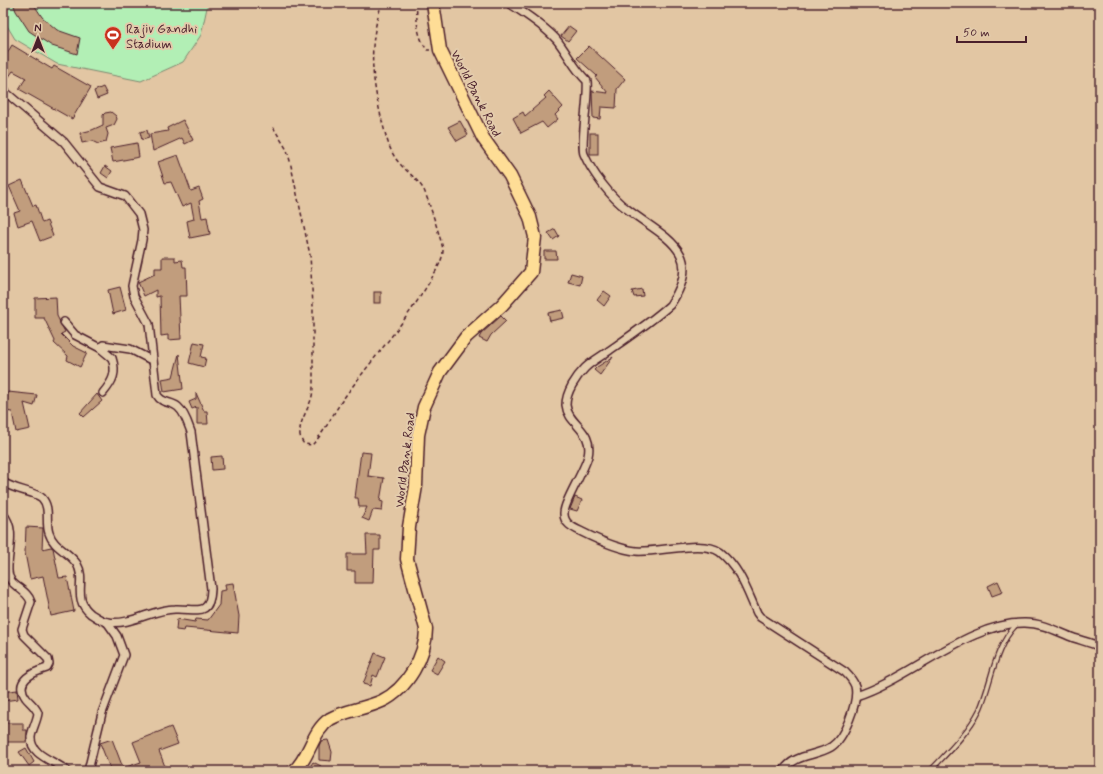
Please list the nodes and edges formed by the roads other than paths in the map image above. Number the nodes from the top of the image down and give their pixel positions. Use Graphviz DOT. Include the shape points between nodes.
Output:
graph roads {
  1 [pos="433,3"];
  2 [pos="509,3"];
  3 [pos="3,90"];
  4 [pos="64,322"];
  5 [pos="100,348"];
  6 [pos="153,361"];
  7 [pos="104,393"];
  8 [pos="3,482"];
  9 [pos="3,514"];
  10 [pos="107,622"];
  11 [pos="1018,623"];
  12 [pos="1100,647"];
  13 [pos="856,696"];
  14 [pos="66,771"];
  15 [pos="88,771"];
  16 [pos="294,771"];
  17 [pos="783,771"];
  18 [pos="930,771"];
  1 -- 16 [label="main road, World Bank Road" via="440,50 483,138 510,176 530,217 535,237 531,272 502,305 466,337 440,372 424,407 418,435 416,486 407,559 426,629 426,640 411,675 382,701 331,718 320,728 308,754"];
  2 -- 13 [label="street" via="540,24 556,39 579,74 587,81 589,91 583,152 603,184 621,204 662,233 678,249 685,270 678,294 670,305 586,368 569,391 566,407 583,431 589,446 580,477 564,510 566,521 570,526 594,538 634,550 709,547 719,551 742,578 757,613 845,672 852,678"];
  3 -- 6 [label="street" via="64,142 100,187 125,196 139,214 143,230 132,286 134,296 149,324"];
  4 -- 5 [label="street" via="75,335"];
  5 -- 6 [label="street" via="108,345 130,349"];
  5 -- 7 [label="street" via="112,358 115,372 113,381"];
  6 -- 10 [label="street" via="157,394 163,402 179,408 191,432 211,598 209,604 196,611 172,609 117,623"];
  8 -- 10 [label="street" via="42,498 48,511 48,531 51,538 73,559 79,569 83,605"];
  9 -- 14 [label="street" via="10,527 9,579 30,598 31,602 22,629 24,635 48,659 47,668 28,675 22,689 24,696 38,712 31,736 32,743 41,755"];
  10 -- 15 [label="street" via="117,636 124,655 102,713"];
  11 -- 12 [label="street" via="1053,628"];
  11 -- 13 [label="street" via="984,631"];
  11 -- 18 [label="lane" via="1007,634 1000,648 979,711 964,734"];
  13 -- 17 [label="street" via="838,740 823,750 791,761"];
}
